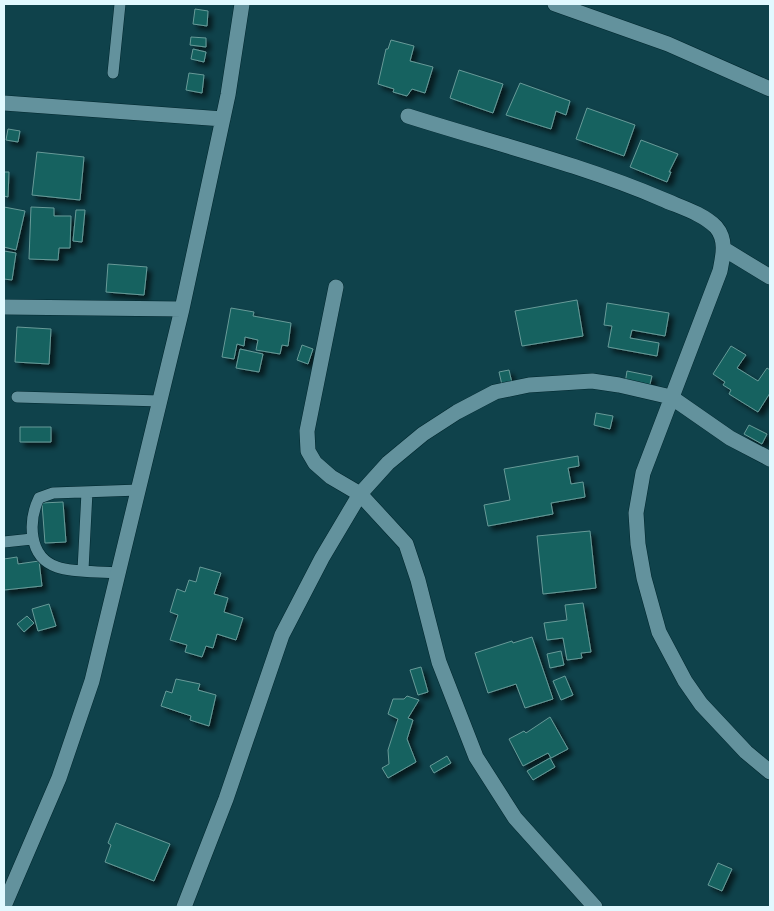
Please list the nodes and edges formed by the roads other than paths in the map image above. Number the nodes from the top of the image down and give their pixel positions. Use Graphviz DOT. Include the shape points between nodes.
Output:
graph roads {
  1 [pos="120,4"];
  2 [pos="242,4"];
  3 [pos="555,4"];
  4 [pos="113,73"];
  5 [pos="770,89"];
  6 [pos="4,103"];
  7 [pos="408,116"];
  8 [pos="223,119"];
  9 [pos="724,249"];
  10 [pos="770,277"];
  11 [pos="336,287"];
  12 [pos="4,307"];
  13 [pos="182,309"];
  14 [pos="17,398"];
  15 [pos="671,398"];
  16 [pos="161,401"];
  17 [pos="770,459"];
  18 [pos="139,490"];
  19 [pos="87,492"];
  20 [pos="360,494"];
  21 [pos="32,539"];
  22 [pos="4,542"];
  23 [pos="83,570"];
  24 [pos="118,573"];
  25 [pos="770,772"];
  26 [pos="4,906"];
  27 [pos="184,907"];
  28 [pos="595,907"];
  1 -- 4 [label="lane"];
  2 -- 8 [label="street"];
  3 -- 5 [label="street" via="668,44"];
  6 -- 8 [label="street"];
  7 -- 9 [label="street" via="543,155 646,192 705,218 717,228 723,238"];
  8 -- 13 [label="street"];
  9 -- 10 [label="street"];
  9 -- 15 [label="street" via="720,271"];
  11 -- 20 [label="street" via="307,431 308,451 322,470"];
  12 -- 13 [label="street"];
  13 -- 16 [label="street"];
  14 -- 16 [label="lane"];
  15 -- 17 [label="street" via="730,438"];
  15 -- 20 [label="street" via="592,381 546,383 495,392 422,434"];
  15 -- 25 [label="street" via="643,473 637,503 638,544 652,609 670,655 701,704 746,752"];
  16 -- 18 [label="street"];
  18 -- 19 [label="lane"];
  18 -- 24 [label="street"];
  19 -- 21 [label="lane" via="53,493 39,498 34,509"];
  19 -- 23 [label="lane"];
  20 -- 27 [label="street" via="282,635 226,799"];
  20 -- 28 [label="street" via="406,544 438,662 476,757 515,818"];
  21 -- 22 [label="lane"];
  21 -- 23 [label="lane" via="46,562"];
  23 -- 24 [label="lane"];
  24 -- 26 [label="street" via="92,681 59,778"];
}
